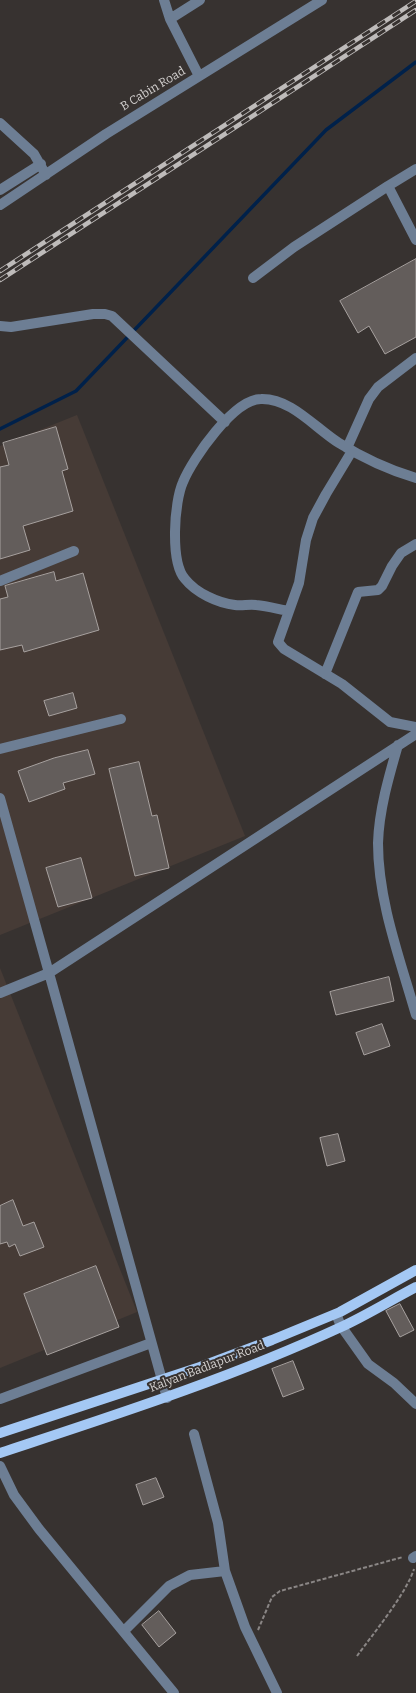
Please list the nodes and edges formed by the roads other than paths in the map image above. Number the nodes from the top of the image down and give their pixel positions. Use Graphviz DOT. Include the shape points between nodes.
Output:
graph roads {
  1 [pos="164,0"];
  2 [pos="200,0"];
  3 [pos="322,0"];
  4 [pos="170,19"];
  5 [pos="199,76"];
  6 [pos="0,123"];
  7 [pos="41,164"];
  8 [pos="416,169"];
  9 [pos="46,175"];
  10 [pos="388,186"];
  11 [pos="0,190"];
  12 [pos="0,205"];
  13 [pos="416,240"];
  14 [pos="253,278"];
  15 [pos="0,326"];
  16 [pos="416,358"];
  17 [pos="225,422"];
  18 [pos="349,450"];
  19 [pos="416,478"];
  20 [pos="416,544"];
  21 [pos="74,551"];
  22 [pos="0,581"];
  23 [pos="289,611"];
  24 [pos="325,674"];
  25 [pos="121,719"];
  26 [pos="416,727"];
  27 [pos="416,734"];
  28 [pos="398,745"];
  29 [pos="0,749"];
  30 [pos="0,798"];
  31 [pos="49,973"];
  32 [pos="0,993"];
  33 [pos="416,1015"];
  34 [pos="416,1270"];
  35 [pos="416,1287"];
  36 [pos="336,1314"];
  37 [pos="342,1326"];
  38 [pos="151,1343"];
  39 [pos="162,1380"];
  40 [pos="167,1398"];
  41 [pos="0,1399"];
  42 [pos="416,1404"];
  43 [pos="0,1433"];
  44 [pos="194,1434"];
  45 [pos="0,1452"];
  46 [pos="0,1466"];
  47 [pos="225,1571"];
  48 [pos="124,1631"];
  49 [pos="174,1693"];
  50 [pos="277,1693"];
  1 -- 4 [label="street"];
  2 -- 4 [label="street"];
  3 -- 5 [label="street, B Cabin Road"];
  4 -- 5 [label="street"];
  5 -- 9 [label="street, B Cabin Road"];
  6 -- 7 [label="street" via="34,154"];
  7 -- 9 [label="street"];
  7 -- 11 [label="street"];
  8 -- 10 [label="street"];
  9 -- 12 [label="street, B Cabin Road"];
  10 -- 13 [label="street"];
  10 -- 14 [label="street" via="294,247"];
  15 -- 17 [label="street" via="11,327 104,314 112,316"];
  16 -- 18 [label="street" via="378,387 369,398"];
  17 -- 18 [label="street" via="240,406 262,398 293,409"];
  17 -- 23 [label="street" via="196,455 182,483 175,530 178,564 184,579 201,592 220,601"];
  18 -- 19 [label="street"];
  18 -- 23 [label="street" via="313,518 306,540 299,583"];
  20 -- 24 [label="street" via="401,553 378,590 358,592"];
  21 -- 22 [label="street"];
  23 -- 24 [label="street" via="279,637 280,646"];
  24 -- 26 [label="street" via="342,684 390,722"];
  25 -- 29 [label="street"];
  27 -- 28 [label="street"];
  28 -- 31 [label="street"];
  28 -- 33 [label="street" via="383,807 378,842 380,875 387,912"];
  30 -- 31 [label="street"];
  31 -- 32 [label="street"];
  31 -- 38 [label="street"];
  34 -- 36 [label="main road, Kalyan Badlapur Road"];
  35 -- 37 [label="main road, Kalyan Badlapur Road"];
  36 -- 37 [label="street"];
  36 -- 39 [label="main road, Kalyan Badlapur Road"];
  37 -- 40 [label="main road, Kalyan Badlapur Road"];
  37 -- 42 [label="street" via="368,1364 394,1383"];
  38 -- 39 [label="street"];
  38 -- 41 [label="street"];
  39 -- 40 [label="street"];
  39 -- 43 [label="main road, Kalyan Badlapur Road"];
  40 -- 45 [label="main road, Kalyan Badlapur Road"];
  44 -- 47 [label="street" via="218,1524"];
  46 -- 48 [label="street" via="14,1495 39,1529"];
  47 -- 48 [label="street" via="190,1576 177,1581 159,1594"];
  47 -- 50 [label="street" via="254,1646"];
  48 -- 49 [label="street"];
}
